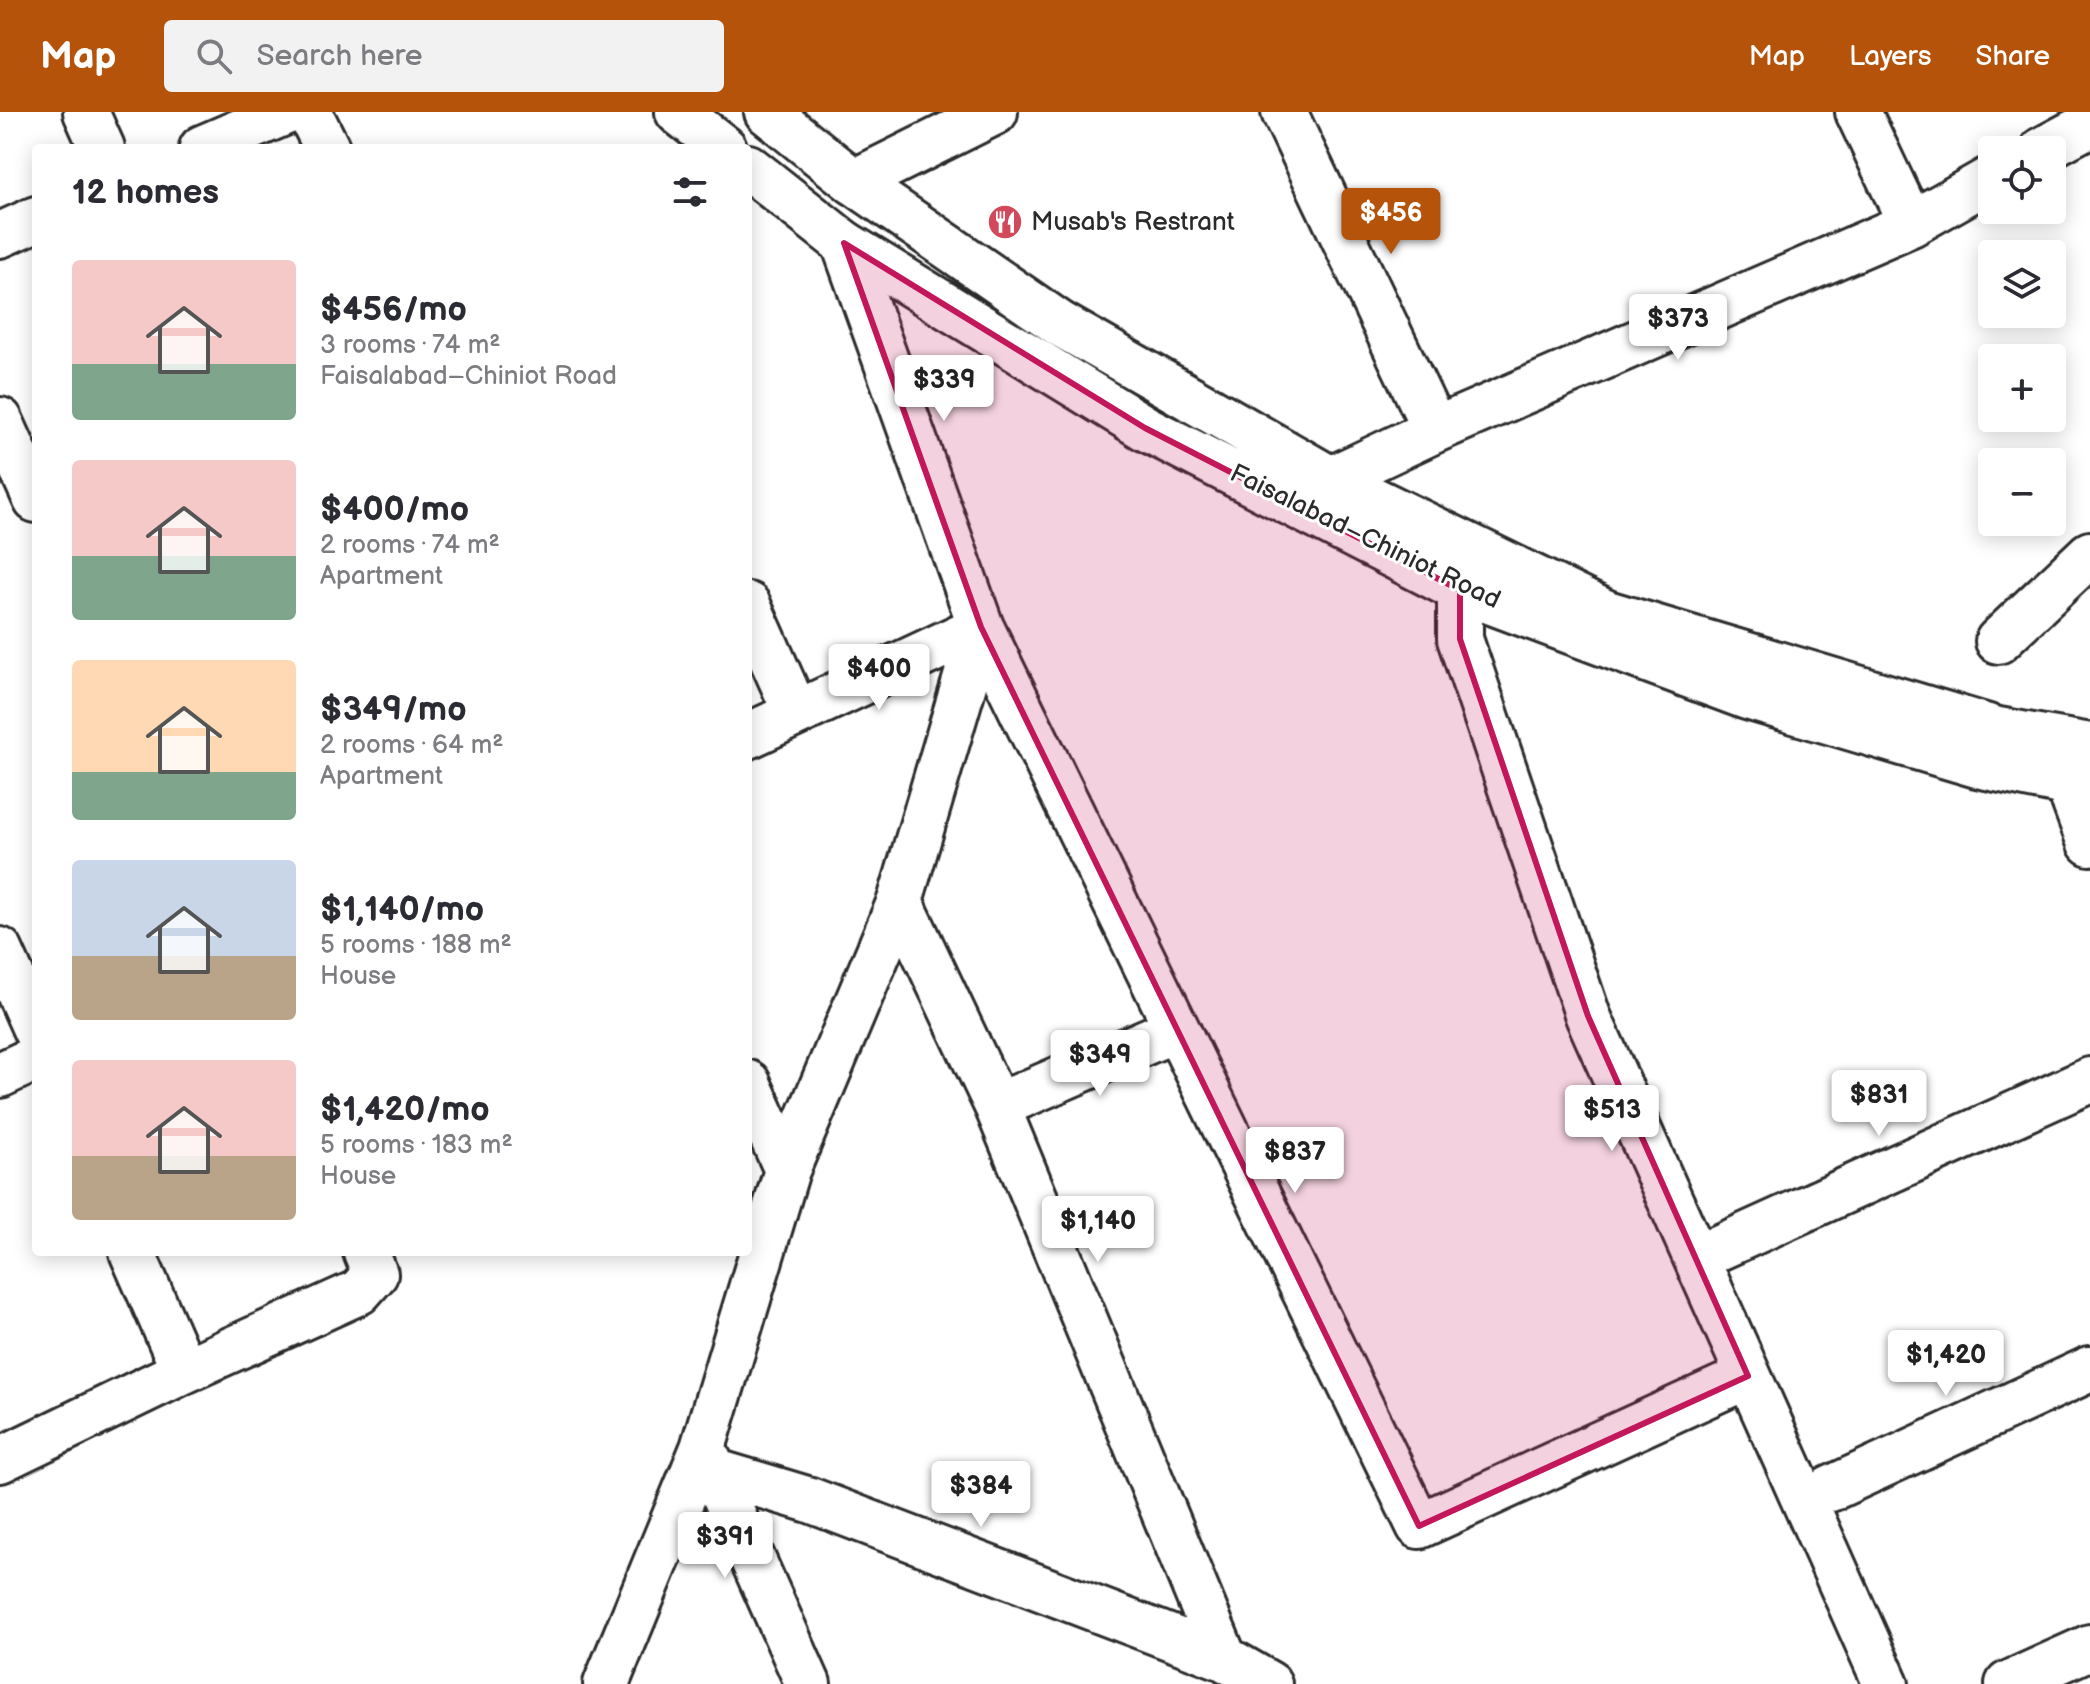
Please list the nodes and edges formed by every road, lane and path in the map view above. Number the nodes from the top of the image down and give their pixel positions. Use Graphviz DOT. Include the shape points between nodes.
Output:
graph roads {
  1 [pos="86,112"];
  2 [pos="286,112"];
  3 [pos="309,112"];
  4 [pos="678,112"];
  5 [pos="767,112"];
  6 [pos="995,112"];
  7 [pos="1284,112"];
  8 [pos="1858,112"];
  9 [pos="2087,132"];
  10 [pos="2066,140"];
  11 [pos="100,144"];
  12 [pos="211,144"];
  13 [pos="325,144"];
  14 [pos="719,144"];
  15 [pos="752,170"];
  16 [pos="854,182"];
  17 [pos="1978,186"];
  18 [pos="32,221"];
  19 [pos="1911,224"];
  20 [pos="0,235"];
  21 [pos="844,243"];
  22 [pos="0,420"];
  23 [pos="1435,430"];
  24 [pos="1331,479"];
  25 [pos="32,491"];
  26 [pos="2090,554"];
  27 [pos="1460,590"];
  28 [pos="752,614"];
  29 [pos="981,627"];
  30 [pos="1998,641"];
  31 [pos="796,713"];
  32 [pos="752,734"];
  33 [pos="2090,746"];
  34 [pos="2079,786"];
  35 [pos="2090,843"];
  36 [pos="900,901"];
  37 [pos="0,950"];
  38 [pos="32,1022"];
  39 [pos="1176,1029"];
  40 [pos="32,1060"];
  41 [pos="0,1075"];
  42 [pos="2090,1080"];
  43 [pos="752,1092"];
  44 [pos="997,1106"];
  45 [pos="787,1170"];
  46 [pos="134,1256"];
  47 [pos="368,1256"];
  48 [pos="1696,1258"];
  49 [pos="2090,1369"];
  50 [pos="184,1371"];
  51 [pos="1748,1376"];
  52 [pos="708,1459"];
  53 [pos="0,1460"];
  54 [pos="1830,1489"];
  55 [pos="2090,1647"];
  56 [pos="1224,1658"];
  57 [pos="606,1684"];
  58 [pos="808,1684"];
  59 [pos="1269,1684"];
  60 [pos="1886,1684"];
  61 [pos="2008,1684"];
  1 -- 11 [label="main road"];
  2 -- 12 [label="main road"];
  3 -- 13 [label="main road"];
  4 -- 14 [label="main road"];
  5 -- 16 [label="main road, Faisalabad–Chiniot Road"];
  6 -- 16 [label="main road"];
  7 -- 23 [label="main road"];
  8 -- 19 [label="main road"];
  9 -- 10 [label="main road"];
  15 -- 21 [label="main road, Faisalabad–Chiniot Road"];
  16 -- 24 [label="main road, Faisalabad–Chiniot Road" via="1060,324"];
  17 -- 19 [label="main road"];
  18 -- 20 [label="main road"];
  19 -- 23 [label="main road"];
  21 -- 27 [label="main road, Faisalabad–Chiniot Road" via="1145,428"];
  21 -- 29 [label="main road"];
  22 -- 25 [label="main road"];
  23 -- 24 [label="main road"];
  24 -- 33 [label="main road, Faisalabad–Chiniot Road" via="1607,613 1998,730"];
  26 -- 30 [label="main road"];
  27 -- 34 [label="main road, Faisalabad–Chiniot Road" via="1747,697 1977,765"];
  27 -- 48 [label="main road" via="1460,639 1588,1016"];
  28 -- 31 [label="main road"];
  29 -- 31 [label="main road"];
  29 -- 36 [label="main road"];
  29 -- 39 [label="main road"];
  31 -- 32 [label="main road"];
  34 -- 35 [label="main road"];
  36 -- 44 [label="main road"];
  36 -- 45 [label="main road"];
  37 -- 38 [label="main road"];
  39 -- 44 [label="main road"];
  39 -- 51 [label="main road" via="1419,1526"];
  40 -- 41 [label="main road"];
  42 -- 48 [label="main road"];
  43 -- 45 [label="main road"];
  44 -- 56 [label="main road"];
  45 -- 52 [label="main road"];
  46 -- 50 [label="main road"];
  47 -- 50 [label="main road" via="375,1274 359,1292"];
  48 -- 51 [label="main road"];
  49 -- 54 [label="main road"];
  50 -- 53 [label="main road"];
  51 -- 60 [label="main road"];
  52 -- 56 [label="main road"];
  52 -- 57 [label="main road"];
  52 -- 58 [label="main road"];
  55 -- 61 [label="main road"];
  56 -- 59 [label="main road"];
}
